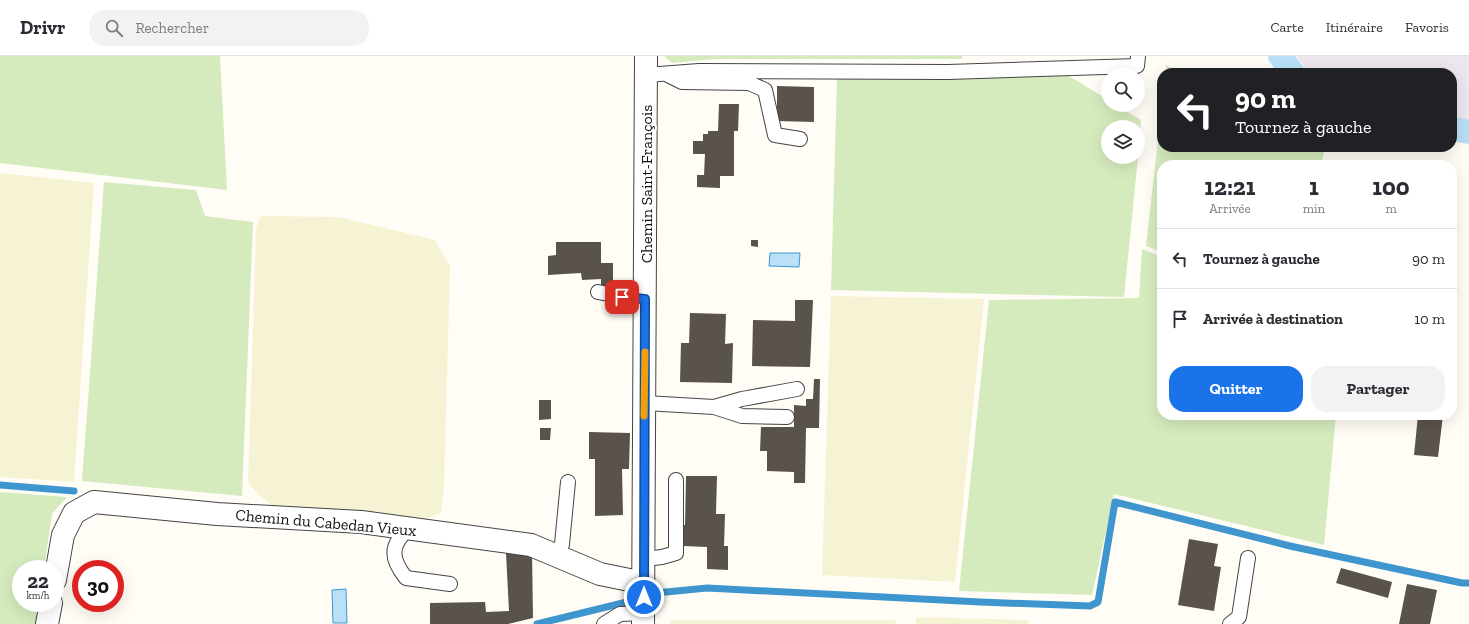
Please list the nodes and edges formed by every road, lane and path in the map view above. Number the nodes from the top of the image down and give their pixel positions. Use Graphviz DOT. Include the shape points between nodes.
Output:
graph roads {
  1 [pos="1138,56"];
  2 [pos="652,68"];
  3 [pos="800,139"];
  4 [pos="598,292"];
  5 [pos="645,299"];
  6 [pos="797,389"];
  7 [pos="644,403"];
  8 [pos="714,406"];
  9 [pos="787,417"];
  10 [pos="676,480"];
  11 [pos="568,482"];
  12 [pos="409,528"];
  13 [pos="559,556"];
  14 [pos="1248,558"];
  15 [pos="644,559"];
  16 [pos="59,560"];
  17 [pos="450,584"];
  18 [pos="644,603"];
  19 [pos="49,612"];
  20 [pos="47,624"];
  21 [pos="604,624"];
  22 [pos="1230,624"];
  1 -- 2 [label="lane" via="1137,66 948,72 699,71"];
  2 -- 3 [label="lane" via="682,82 749,84 765,90 775,135"];
  2 -- 5 [label="street, Chemin Saint-François"];
  4 -- 5 [label="lane"];
  5 -- 7 [label="street, Chemin Saint-François"];
  6 -- 8 [label="lane"];
  7 -- 8 [label="lane"];
  7 -- 15 [label="street, Chemin Saint-François"];
  8 -- 9 [label="lane" via="742,416"];
  10 -- 15 [label="lane" via="676,553"];
  11 -- 13 [label="lane"];
  12 -- 13 [label="street, Chemin du Cabedan Vieux" via="530,545"];
  12 -- 16 [label="street, Chemin du Cabedan Vieux" via="361,522 217,514 94,502 74,512 63,535"];
  12 -- 17 [label="lane" via="400,536 393,554 397,567 406,578"];
  13 -- 18 [label="street, Chemin du Cabedan Vieux" via="600,574"];
  14 -- 22 [label="lane" via="1238,617"];
  15 -- 18 [label="street, Chemin Saint-François"];
  18 -- 21 [label="lane"];
  19 -- 20 [label="street"];
}
